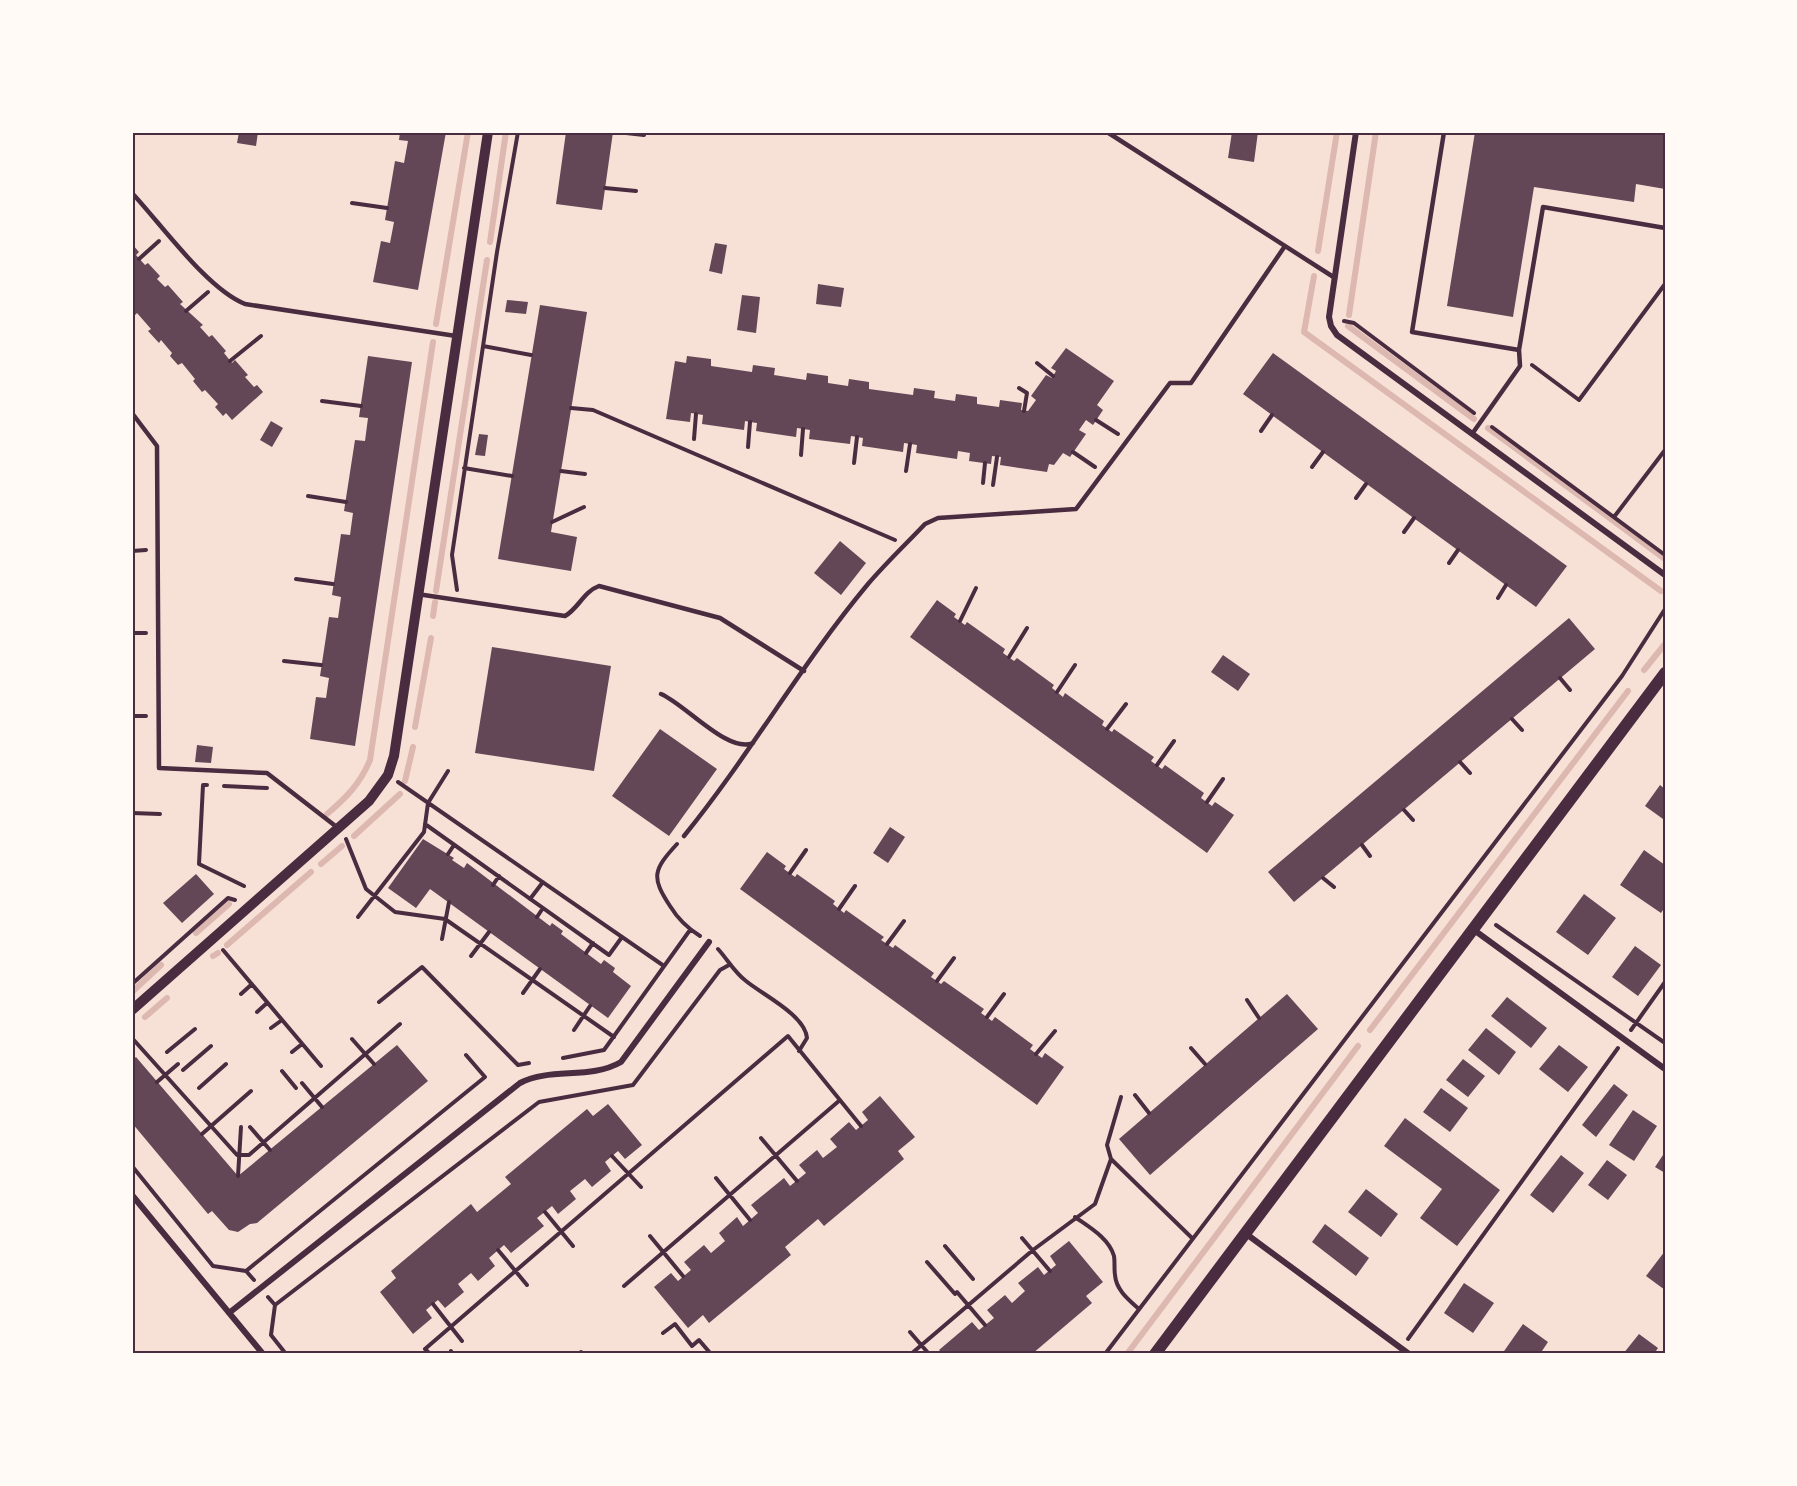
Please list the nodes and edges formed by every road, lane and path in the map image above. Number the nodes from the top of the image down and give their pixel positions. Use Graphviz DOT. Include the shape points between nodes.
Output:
graph roads {
  1 [pos="488,132"];
  2 [pos="518,132"];
  3 [pos="617,132"];
  4 [pos="1107,132"];
  5 [pos="1356,132"];
  6 [pos="1444,132"];
  7 [pos="644,135"];
  8 [pos="605,188"];
  9 [pos="636,191"];
  10 [pos="132,193"];
  11 [pos="352,203"];
  12 [pos="387,208"];
  13 [pos="1665,228"];
  14 [pos="169,233"];
  15 [pos="1285,246"];
  16 [pos="139,259"];
  17 [pos="1335,278"];
  18 [pos="1665,284"];
  19 [pos="215,285"];
  20 [pos="186,311"];
  21 [pos="1329,317"];
  22 [pos="261,336"];
  23 [pos="456,336"];
  24 [pos="483,346"];
  25 [pos="1519,350"];
  26 [pos="531,355"];
  27 [pos="1522,358"];
  28 [pos="230,361"];
  29 [pos="1037,363"];
  30 [pos="1053,376"];
  31 [pos="1019,388"];
  32 [pos="322,401"];
  33 [pos="361,406"];
  34 [pos="571,408"];
  35 [pos="1024,411"];
  36 [pos="132,413"];
  37 [pos="696,414"];
  38 [pos="1272,415"];
  39 [pos="1096,420"];
  40 [pos="1483,420"];
  41 [pos="750,422"];
  42 [pos="803,429"];
  43 [pos="1261,431"];
  44 [pos="1472,434"];
  45 [pos="857,437"];
  46 [pos="694,439"];
  47 [pos="1127,441"];
  48 [pos="910,444"];
  49 [pos="748,447"];
  50 [pos="1665,450"];
  51 [pos="1073,452"];
  52 [pos="1323,452"];
  53 [pos="801,455"];
  54 [pos="997,457"];
  55 [pos="854,463"];
  56 [pos="985,463"];
  57 [pos="1312,467"];
  58 [pos="464,468"];
  59 [pos="561,471"];
  60 [pos="906,471"];
  61 [pos="1103,472"];
  62 [pos="585,474"];
  63 [pos="512,476"];
  64 [pos="983,483"];
  65 [pos="1366,484"];
  66 [pos="993,485"];
  67 [pos="308,496"];
  68 [pos="1356,498"];
  69 [pos="346,501"];
  70 [pos="584,507"];
  71 [pos="1614,517"];
  72 [pos="1414,518"];
  73 [pos="552,522"];
  74 [pos="1404,532"];
  75 [pos="905,544"];
  76 [pos="1458,550"];
  77 [pos="1665,555"];
  78 [pos="1449,563"];
  79 [pos="1665,575"];
  80 [pos="296,579"];
  81 [pos="333,584"];
  82 [pos="1506,585"];
  83 [pos="976,588"];
  84 [pos="417,594"];
  85 [pos="1498,598"];
  86 [pos="458,600"];
  87 [pos="1665,609"];
  88 [pos="960,621"];
  89 [pos="1027,628"];
  90 [pos="1009,657"];
  91 [pos="284,661"];
  92 [pos="321,665"];
  93 [pos="1075,665"];
  94 [pos="804,671"];
  95 [pos="1665,673"];
  96 [pos="1560,678"];
  97 [pos="1570,690"];
  98 [pos="1057,692"];
  99 [pos="661,694"];
  100 [pos="1126,704"];
  101 [pos="1512,719"];
  102 [pos="1107,729"];
  103 [pos="1522,730"];
  104 [pos="757,739"];
  105 [pos="1173,741"];
  106 [pos="1460,762"];
  107 [pos="1157,765"];
  108 [pos="448,771"];
  109 [pos="1470,773"];
  110 [pos="388,775"];
  111 [pos="1223,779"];
  112 [pos="276,795"];
  113 [pos="1207,802"];
  114 [pos="428,803"];
  115 [pos="1404,810"];
  116 [pos="132,813"];
  117 [pos="160,813"];
  118 [pos="1413,820"];
  119 [pos="425,824"];
  120 [pos="340,827"];
  121 [pos="684,836"];
  122 [pos="454,845"];
  123 [pos="1362,845"];
  124 [pos="806,850"];
  125 [pos="448,854"];
  126 [pos="1370,856"];
  127 [pos="790,873"];
  128 [pos="498,876"];
  129 [pos="1323,878"];
  130 [pos="543,882"];
  131 [pos="493,885"];
  132 [pos="244,886"];
  133 [pos="252,886"];
  134 [pos="855,886"];
  135 [pos="1334,886"];
  136 [pos="374,896"];
  137 [pos="530,899"];
  138 [pos="449,902"];
  139 [pos="543,908"];
  140 [pos="839,909"];
  141 [pos="1484,916"];
  142 [pos="358,917"];
  143 [pos="537,917"];
  144 [pos="445,919"];
  145 [pos="904,921"];
  146 [pos="690,930"];
  147 [pos="1474,930"];
  148 [pos="489,932"];
  149 [pos="622,937"];
  150 [pos="214,938"];
  151 [pos="442,939"];
  152 [pos="709,942"];
  153 [pos="481,943"];
  154 [pos="593,944"];
  155 [pos="887,944"];
  156 [pos="586,953"];
  157 [pos="471,956"];
  158 [pos="954,958"];
  159 [pos="729,965"];
  160 [pos="664,966"];
  161 [pos="540,969"];
  162 [pos="532,979"];
  163 [pos="937,981"];
  164 [pos="1665,982"];
  165 [pos="132,984"];
  166 [pos="252,984"];
  167 [pos="524,993"];
  168 [pos="241,994"];
  169 [pos="1004,994"];
  170 [pos="1246,1000"];
  171 [pos="379,1002"];
  172 [pos="267,1003"];
  173 [pos="590,1006"];
  174 [pos="132,1010"];
  175 [pos="256,1012"];
  176 [pos="584,1015"];
  177 [pos="987,1017"];
  178 [pos="1259,1018"];
  179 [pos="282,1020"];
  180 [pos="1636,1022"];
  181 [pos="400,1024"];
  182 [pos="271,1028"];
  183 [pos="195,1029"];
  184 [pos="574,1030"];
  185 [pos="1055,1031"];
  186 [pos="614,1037"];
  187 [pos="132,1038"];
  188 [pos="352,1039"];
  189 [pos="1625,1039"];
  190 [pos="1665,1043"];
  191 [pos="302,1044"];
  192 [pos="211,1046"];
  193 [pos="1191,1048"];
  194 [pos="167,1052"];
  195 [pos="292,1052"];
  196 [pos="365,1054"];
  197 [pos="1036,1054"];
  198 [pos="465,1055"];
  199 [pos="562,1058"];
  200 [pos="540,1062"];
  201 [pos="178,1064"];
  202 [pos="226,1064"];
  203 [pos="374,1064"];
  204 [pos="1205,1064"];
  205 [pos="321,1066"];
  206 [pos="1665,1069"];
  207 [pos="183,1070"];
  208 [pos="282,1071"];
  209 [pos="165,1076"];
  210 [pos="158,1082"];
  211 [pos="302,1083"];
  212 [pos="199,1088"];
  213 [pos="296,1088"];
  214 [pos="251,1091"];
  215 [pos="1135,1095"];
  216 [pos="1121,1097"];
  217 [pos="314,1098"];
  218 [pos="840,1100"];
  219 [pos="322,1107"];
  220 [pos="1149,1113"];
  221 [pos="211,1126"];
  222 [pos="861,1126"];
  223 [pos="241,1127"];
  224 [pos="250,1127"];
  225 [pos="202,1134"];
  226 [pos="761,1138"];
  227 [pos="264,1143"];
  228 [pos="270,1150"];
  229 [pos="239,1155"];
  230 [pos="776,1155"];
  231 [pos="612,1156"];
  232 [pos="1111,1158"];
  233 [pos="132,1166"];
  234 [pos="628,1174"];
  235 [pos="238,1176"];
  236 [pos="716,1178"];
  237 [pos="797,1180"];
  238 [pos="641,1187"];
  239 [pos="132,1195"];
  240 [pos="731,1195"];
  241 [pos="545,1212"];
  242 [pos="1075,1216"];
  243 [pos="750,1220"];
  244 [pos="560,1231"];
  245 [pos="1244,1232"];
  246 [pos="650,1236"];
  247 [pos="1022,1238"];
  248 [pos="1192,1238"];
  249 [pos="573,1246"];
  250 [pos="945,1246"];
  251 [pos="498,1250"];
  252 [pos="1033,1250"];
  253 [pos="663,1253"];
  254 [pos="927,1262"];
  255 [pos="515,1270"];
  256 [pos="1050,1270"];
  257 [pos="246,1271"];
  258 [pos="683,1276"];
  259 [pos="973,1279"];
  260 [pos="527,1285"];
  261 [pos="624,1286"];
  262 [pos="260,1287"];
  263 [pos="433,1304"];
  264 [pos="275,1305"];
  265 [pos="968,1305"];
  266 [pos="1139,1309"];
  267 [pos="229,1313"];
  268 [pos="985,1325"];
  269 [pos="451,1326"];
  270 [pos="910,1332"];
  271 [pos="663,1334"];
  272 [pos="462,1341"];
  273 [pos="921,1345"];
  274 [pos="1401,1348"];
  275 [pos="263,1354"];
  276 [pos="286,1354"];
  277 [pos="430,1354"];
  278 [pos="711,1354"];
  279 [pos="911,1354"];
  280 [pos="929,1354"];
  281 [pos="1105,1354"];
  282 [pos="1155,1354"];
  283 [pos="1409,1354"];
  1 -- 23 [label="street"];
  2 -- 24 [label="path"];
  3 -- 7 [label="path"];
  4 -- 15 [label="lane"];
  5 -- 17 [label="street"];
  6 -- 25 [label="lane" via="1412,332"];
  8 -- 9 [label="path"];
  10 -- 14 [label="lane"];
  11 -- 12 [label="path"];
  13 -- 25 [label="lane" via="1543,207"];
  14 -- 16 [label="path"];
  14 -- 19 [label="lane"];
  15 -- 17 [label="lane"];
  15 -- 47 [label="lane" via="1191,383 1170,383"];
  17 -- 21 [label="street"];
  18 -- 27 [label="path" via="1579,400"];
  19 -- 20 [label="path"];
  19 -- 23 [label="lane" via="245,304"];
  21 -- 40 [label="path" via="1354,323"];
  21 -- 44 [label="street" via="1337,335"];
  22 -- 28 [label="path"];
  23 -- 84 [label="street"];
  24 -- 26 [label="path"];
  24 -- 58 [label="path"];
  25 -- 27 [label="lane"];
  27 -- 40 [label="lane" via="1521,366"];
  29 -- 30 [label="path"];
  31 -- 35 [label="path" via="1027,393"];
  32 -- 33 [label="path"];
  34 -- 75 [label="path" via="592,410"];
  36 -- 120 [label="lane" via="157,446 159,768 267,773"];
  37 -- 46 [label="path"];
  38 -- 43 [label="path"];
  39 -- 47 [label="path"];
  40 -- 44 [label="lane"];
  40 -- 71 [label="path"];
  41 -- 49 [label="path"];
  42 -- 53 [label="path"];
  44 -- 79 [label="street"];
  45 -- 55 [label="path"];
  47 -- 61 [label="lane"];
  48 -- 60 [label="path"];
  50 -- 71 [label="path"];
  51 -- 61 [label="path"];
  52 -- 57 [label="path"];
  54 -- 66 [label="path"];
  56 -- 64 [label="path"];
  58 -- 63 [label="path"];
  58 -- 86 [label="path" via="452,555"];
  59 -- 62 [label="path"];
  61 -- 75 [label="lane" via="1076,508 938,518 925,524"];
  65 -- 68 [label="path"];
  67 -- 69 [label="path"];
  70 -- 73 [label="path"];
  71 -- 77 [label="path"];
  72 -- 74 [label="path"];
  75 -- 94 [label="lane" via="867,585"];
  76 -- 78 [label="path"];
  80 -- 81 [label="path"];
  82 -- 85 [label="path"];
  83 -- 88 [label="path"];
  84 -- 86 [label="lane"];
  84 -- 110 [label="street"];
  86 -- 94 [label="lane" via="565,616 599,586 720,618"];
  87 -- 248 [label="path" via="1622,676"];
  89 -- 90 [label="path"];
  91 -- 92 [label="path"];
  93 -- 98 [label="path"];
  94 -- 104 [label="lane"];
  95 -- 141 [label="main road"];
  96 -- 97 [label="path"];
  99 -- 104 [label="lane" via="726,740 743,746"];
  100 -- 102 [label="path"];
  101 -- 103 [label="path"];
  104 -- 121 [label="lane"];
  105 -- 107 [label="path"];
  106 -- 109 [label="path"];
  108 -- 114 [label="path"];
  110 -- 114 [label="path"];
  110 -- 120 [label="street" via="369,801"];
  111 -- 113 [label="path"];
  112 -- 132 [label="path" via="268,788 203,785 199,864"];
  114 -- 119 [label="path"];
  114 -- 130 [label="path"];
  115 -- 118 [label="path"];
  116 -- 117 [label="path"];
  119 -- 122 [label="path"];
  119 -- 136 [label="path" via="424,832"];
  120 -- 136 [label="path" via="366,889"];
  120 -- 150 [label="street"];
  122 -- 125 [label="path"];
  122 -- 128 [label="path"];
  123 -- 126 [label="path"];
  124 -- 127 [label="path"];
  128 -- 131 [label="path"];
  128 -- 137 [label="path"];
  129 -- 135 [label="path"];
  130 -- 137 [label="path"];
  130 -- 149 [label="path"];
  133 -- 165 [label="path" via="236,900 228,898"];
  134 -- 140 [label="path"];
  136 -- 142 [label="path"];
  136 -- 144 [label="path" via="395,912"];
  137 -- 139 [label="path"];
  138 -- 144 [label="path"];
  139 -- 143 [label="path"];
  139 -- 154 [label="path"];
  141 -- 147 [label="main road"];
  141 -- 180 [label="path"];
  144 -- 151 [label="path"];
  144 -- 153 [label="path"];
  145 -- 155 [label="path"];
  146 -- 160 [label="path"];
  147 -- 189 [label="street"];
  147 -- 245 [label="main road"];
  148 -- 153 [label="path"];
  149 -- 154 [label="path" via="609,955"];
  149 -- 160 [label="path"];
  150 -- 166 [label="path"];
  150 -- 174 [label="street"];
  152 -- 262 [label="street" via="621,1062 610,1069 536,1077 520,1083"];
  153 -- 157 [label="path"];
  153 -- 162 [label="path"];
  154 -- 156 [label="path"];
  158 -- 163 [label="path"];
  159 -- 264 [label="path" via="720,970 633,1084 539,1102"];
  160 -- 186 [label="path"];
  161 -- 162 [label="path"];
  162 -- 167 [label="path"];
  162 -- 176 [label="path"];
  164 -- 180 [label="path"];
  166 -- 168 [label="path"];
  166 -- 172 [label="path"];
  169 -- 177 [label="path"];
  170 -- 178 [label="path"];
  171 -- 200 [label="path" via="422,967 518,1065"];
  172 -- 175 [label="path"];
  172 -- 179 [label="path"];
  173 -- 176 [label="path"];
  176 -- 184 [label="path"];
  176 -- 186 [label="path"];
  179 -- 182 [label="path"];
  179 -- 191 [label="path"];
  180 -- 189 [label="path"];
  180 -- 190 [label="path"];
  181 -- 196 [label="path"];
  183 -- 194 [label="path"];
  185 -- 197 [label="path"];
  186 -- 199 [label="path" via="599,1052"];
  187 -- 209 [label="path"];
  188 -- 196 [label="path"];
  189 -- 206 [label="street"];
  189 -- 274 [label="path"];
  191 -- 195 [label="path"];
  191 -- 205 [label="path"];
  192 -- 207 [label="path"];
  193 -- 204 [label="path"];
  196 -- 203 [label="path"];
  196 -- 217 [label="path"];
  198 -- 257 [label="path" via="485,1077"];
  201 -- 209 [label="path"];
  202 -- 212 [label="path"];
  208 -- 213 [label="path"];
  209 -- 210 [label="path"];
  209 -- 221 [label="path"];
  211 -- 217 [label="path"];
  214 -- 221 [label="path"];
  215 -- 220 [label="path"];
  216 -- 232 [label="path" via="1107,1145"];
  217 -- 219 [label="path"];
  217 -- 227 [label="path"];
  218 -- 222 [label="path"];
  218 -- 230 [label="path"];
  218 -- 234 [label="path" via="788,1036"];
  221 -- 225 [label="path"];
  221 -- 229 [label="path"];
  223 -- 229 [label="path"];
  224 -- 227 [label="path"];
  226 -- 230 [label="path"];
  227 -- 228 [label="path"];
  227 -- 229 [label="path" via="249,1155"];
  229 -- 235 [label="path"];
  230 -- 237 [label="path"];
  230 -- 240 [label="path"];
  231 -- 234 [label="path"];
  232 -- 242 [label="path" via="1095,1204"];
  232 -- 248 [label="path"];
  233 -- 257 [label="path" via="213,1266"];
  234 -- 238 [label="path"];
  234 -- 244 [label="path"];
  236 -- 240 [label="path"];
  239 -- 267 [label="street"];
  240 -- 243 [label="path"];
  240 -- 253 [label="path"];
  241 -- 244 [label="path"];
  242 -- 252 [label="path"];
  242 -- 266 [label="path" via="1109,1246 1115,1278 1126,1298"];
  244 -- 249 [label="path"];
  244 -- 255 [label="path"];
  245 -- 274 [label="street"];
  245 -- 282 [label="main road"];
  246 -- 253 [label="path"];
  247 -- 252 [label="path"];
  248 -- 266 [label="path"];
  250 -- 259 [label="path"];
  251 -- 255 [label="path"];
  252 -- 256 [label="path"];
  252 -- 265 [label="path"];
  253 -- 258 [label="path"];
  253 -- 261 [label="path"];
  254 -- 265 [label="path"];
  255 -- 260 [label="path"];
  255 -- 269 [label="path"];
  257 -- 262 [label="path"];
  262 -- 264 [label="path"];
  262 -- 267 [label="street"];
  263 -- 269 [label="path"];
  264 -- 276 [label="path" via="271,1335"];
  265 -- 268 [label="path"];
  265 -- 273 [label="path"];
  266 -- 281 [label="path"];
  267 -- 275 [label="street"];
  269 -- 272 [label="path"];
  269 -- 277 [label="path" via="425,1349"];
  270 -- 273 [label="path"];
  271 -- 278 [label="path" via="675,1324 692,1346 699,1340"];
  273 -- 279 [label="path"];
  273 -- 280 [label="path"];
  274 -- 283 [label="street"];
}
